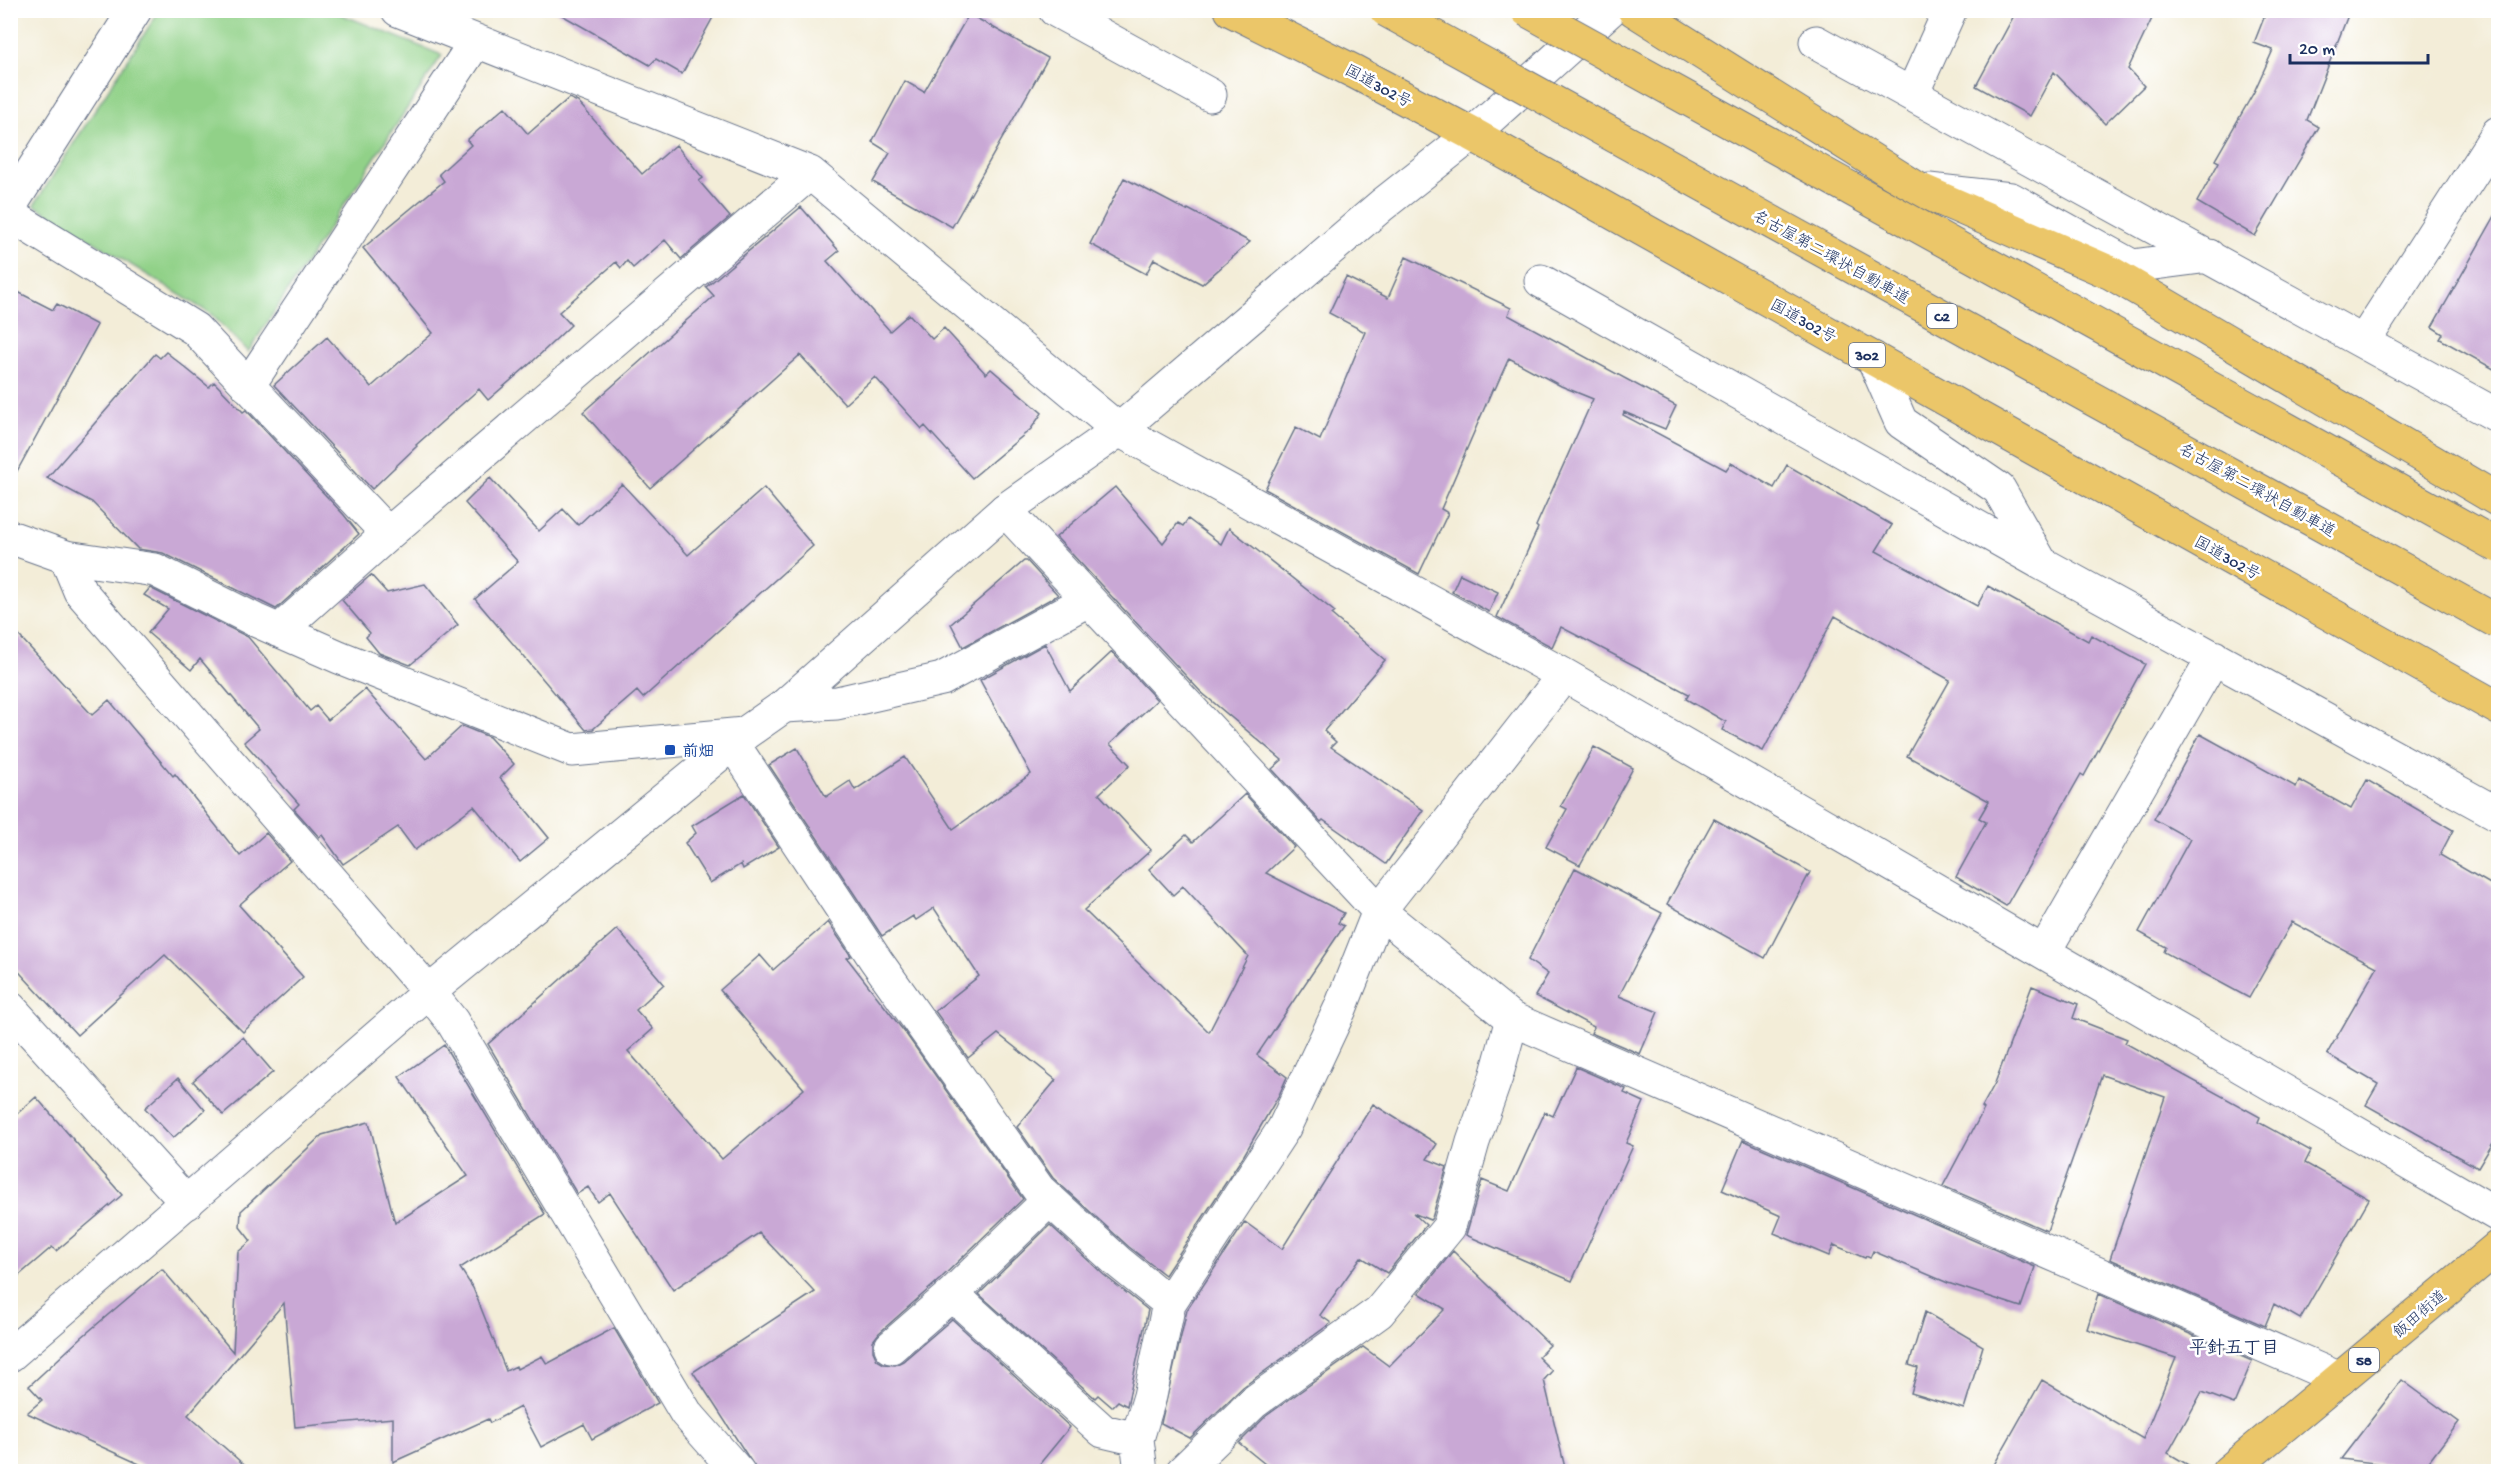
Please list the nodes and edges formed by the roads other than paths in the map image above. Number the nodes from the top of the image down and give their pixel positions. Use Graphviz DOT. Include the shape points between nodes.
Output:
graph roads {
  1 [pos="135,10"];
  2 [pos="398,10"];
  3 [pos="1055,10"];
  4 [pos="1231,10"];
  5 [pos="1386,10"];
  6 [pos="1527,10"];
  7 [pos="1610,10"];
  8 [pos="1634,10"];
  9 [pos="1950,10"];
  10 [pos="476,41"];
  11 [pos="1816,42"];
  12 [pos="1912,94"];
  13 [pos="1210,95"];
  14 [pos="2499,133"];
  15 [pos="1472,134"];
  16 [pos="810,173"];
  17 [pos="1918,189"];
  18 [pos="10,206"];
  19 [pos="10,215"];
  20 [pos="2209,256"];
  21 [pos="1541,281"];
  22 [pos="2364,341"];
  23 [pos="1873,358"];
  24 [pos="248,386"];
  25 [pos="2499,416"];
  26 [pos="1119,430"];
  27 [pos="2499,500"];
  28 [pos="1005,510"];
  29 [pos="388,534"];
  30 [pos="10,537"];
  31 [pos="2499,546"];
  32 [pos="66,557"];
  33 [pos="2041,563"];
  34 [pos="1088,600"];
  35 [pos="2499,622"];
  36 [pos="279,631"];
  37 [pos="2214,657"];
  38 [pos="1564,675"];
  39 [pos="784,706"];
  40 [pos="2499,708"];
  41 [pos="738,739"];
  42 [pos="2499,814"];
  43 [pos="1379,911"];
  44 [pos="2044,952"];
  45 [pos="429,992"];
  46 [pos="10,1008"];
  47 [pos="1512,1019"];
  48 [pos="1049,1200"];
  49 [pos="187,1203"];
  50 [pos="2499,1215"];
  51 [pos="2499,1247"];
  52 [pos="952,1294"];
  53 [pos="1169,1303"];
  54 [pos="891,1347"];
  55 [pos="10,1355"];
  56 [pos="2340,1380"];
  57 [pos="1137,1439"];
  58 [pos="738,1472"];
  59 [pos="1141,1472"];
  60 [pos="1182,1472"];
  61 [pos="2228,1472"];
  1 -- 18 [label="street"];
  2 -- 10 [label="street"];
  3 -- 13 [label="street"];
  4 -- 15 [label="main road, 国道302号 / 302"];
  5 -- 35 [label="main road, 名古屋第二環状自動車道 / C2, bridge"];
  6 -- 31 [label="main road, bridge"];
  7 -- 15 [label="street"];
  8 -- 17 [label="main road"];
  9 -- 12 [label="street"];
  10 -- 16 [label="street"];
  10 -- 24 [label="street"];
  11 -- 12 [label="street"];
  12 -- 20 [label="street"];
  14 -- 22 [label="street"];
  15 -- 23 [label="main road, 国道302号 / 302"];
  15 -- 26 [label="street" via="1382,205"];
  16 -- 26 [label="street"];
  16 -- 29 [label="street"];
  17 -- 20 [label="street" via="2011,199 2132,266"];
  17 -- 27 [label="main road" via="2111,273"];
  19 -- 24 [label="street" via="195,329"];
  20 -- 22 [label="street"];
  21 -- 33 [label="street"];
  22 -- 25 [label="street"];
  23 -- 33 [label="street" via="1901,422 2000,489"];
  23 -- 40 [label="main road, 国道302号 / 302"];
  24 -- 29 [label="street"];
  26 -- 28 [label="street"];
  26 -- 38 [label="street"];
  28 -- 34 [label="street"];
  28 -- 39 [label="street"];
  29 -- 36 [label="street"];
  30 -- 32 [label="street"];
  32 -- 36 [label="street" via="155,570"];
  32 -- 45 [label="street" via="80,591"];
  33 -- 37 [label="street"];
  34 -- 39 [label="street" via="942,679 837,704"];
  34 -- 43 [label="street"];
  36 -- 41 [label="street" via="572,750"];
  37 -- 42 [label="street"];
  37 -- 44 [label="street"];
  38 -- 43 [label="street"];
  38 -- 44 [label="street"];
  39 -- 41 [label="street"];
  41 -- 45 [label="street"];
  41 -- 48 [label="street" via="875,959"];
  43 -- 47 [label="street"];
  43 -- 53 [label="street" via="1340,1009 1284,1128"];
  44 -- 50 [label="street"];
  45 -- 49 [label="street"];
  45 -- 58 [label="street" via="458,1031 686,1413"];
  46 -- 49 [label="street"];
  47 -- 56 [label="street"];
  47 -- 60 [label="street" via="1449,1227 1379,1312 1254,1402"];
  48 -- 52 [label="street"];
  48 -- 53 [label="street"];
  49 -- 55 [label="street"];
  51 -- 56 [label="main road, 飯田街道 / 58"];
  52 -- 54 [label="street"];
  52 -- 57 [label="street" via="1102,1431"];
  53 -- 57 [label="street"];
  56 -- 61 [label="main road, 飯田街道 / 58"];
  57 -- 59 [label="street"];
}
